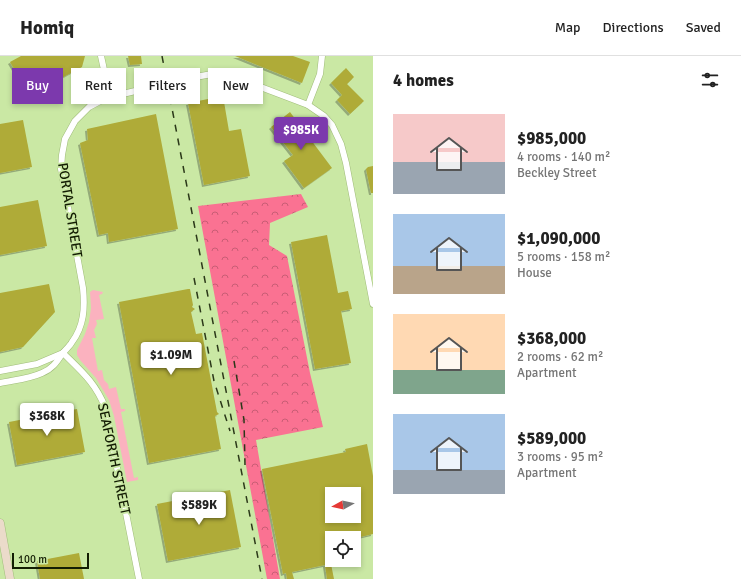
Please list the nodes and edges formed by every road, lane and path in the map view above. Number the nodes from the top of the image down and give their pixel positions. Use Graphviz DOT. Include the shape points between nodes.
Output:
graph roads {
  1 [pos="100,56"];
  2 [pos="322,56"];
  3 [pos="103,68"];
  4 [pos="126,93"];
  5 [pos="94,104"];
  6 [pos="308,105"];
  7 [pos="373,304"];
  8 [pos="63,353"];
  9 [pos="0,371"];
  10 [pos="0,383"];
  11 [pos="0,526"];
  12 [pos="10,579"];
  13 [pos="139,579"];
  1 -- 3 [label="street"];
  2 -- 6 [label="street" via="320,74"];
  4 -- 6 [label="street, PORTAL STREET" via="216,74 242,80"];
  5 -- 8 [label="street, PORTAL STREET" via="81,114 67,133 63,146 62,176 83,288 84,307 77,334"];
  6 -- 7 [label="street, PORTAL STREET" via="332,125 341,144"];
  8 -- 9 [label="street, PORTAL STREET" via="37,364"];
  8 -- 10 [label="street, PORTAL STREET" via="58,362 44,372 29,378"];
  8 -- 13 [label="street, SEAFORTH STREET" via="96,387 105,406"];
  11 -- 12 [label="main road"];
}
